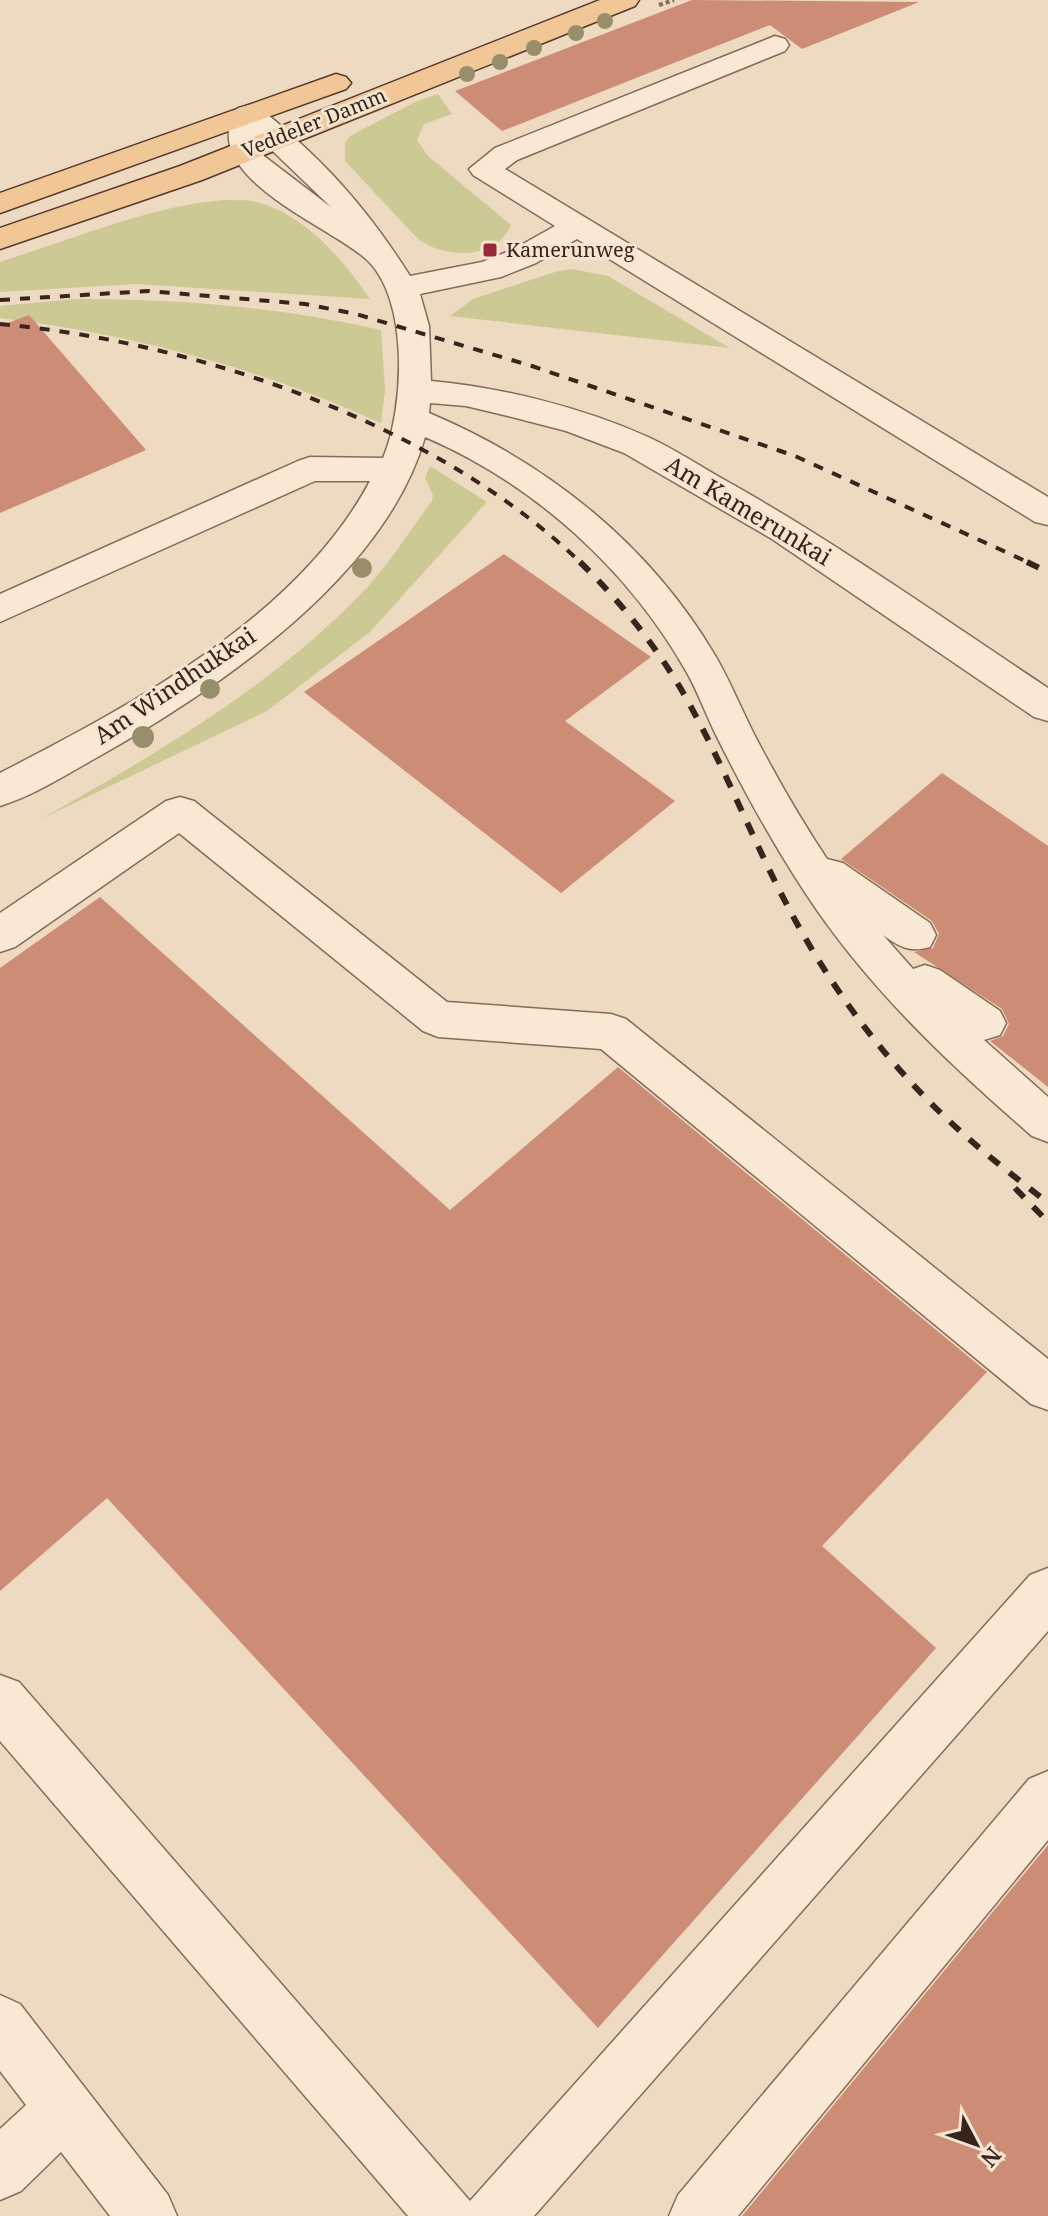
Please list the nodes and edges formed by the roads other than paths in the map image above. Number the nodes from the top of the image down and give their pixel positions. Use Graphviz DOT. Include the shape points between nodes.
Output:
graph roads {
  1 [pos="559,0"];
  2 [pos="625,0"];
  3 [pos="775,45"];
  4 [pos="416,53"];
  5 [pos="359,75"];
  6 [pos="249,114"];
  7 [pos="277,138"];
  8 [pos="245,151"];
  9 [pos="0,204"];
  10 [pos="575,227"];
  11 [pos="0,239"];
  12 [pos="379,253"];
  13 [pos="401,288"];
  14 [pos="413,404"];
  15 [pos="394,470"];
  16 [pos="1048,513"];
  17 [pos="0,609"];
  18 [pos="1048,707"];
  19 [pos="0,791"];
  20 [pos="798,847"];
  21 [pos="846,918"];
  22 [pos="0,935"];
  23 [pos="915,935"];
  24 [pos="985,1023"];
  25 [pos="1048,1123"];
  26 [pos="1048,1388"];
  27 [pos="1048,1593"];
  28 [pos="0,1701"];
  29 [pos="1048,1798"];
  30 [pos="0,2024"];
  31 [pos="65,2108"];
  32 [pos="0,2170"];
  33 [pos="147,2216"];
  34 [pos="447,2216"];
  35 [pos="494,2216"];
  36 [pos="699,2216"];
  1 -- 4 [label="main road"];
  2 -- 7 [label="main road, Veddeler Damm"];
  3 -- 10 [label="street" via="506,154 484,169"];
  5 -- 6 [label="main road, Veddeler Damm"];
  6 -- 7 [label="street, Am Windhukkai"];
  6 -- 8 [label="street"];
  6 -- 9 [label="main road, Veddeler Damm"];
  7 -- 8 [label="main road, Veddeler Damm"];
  7 -- 12 [label="street, Am Windhukkai" via="341,199"];
  8 -- 11 [label="main road, Veddeler Damm"];
  8 -- 12 [label="street, Am Windhukkai" via="276,182"];
  10 -- 13 [label="street" via="490,270"];
  10 -- 16 [label="street"];
  12 -- 13 [label="street, Am Windhukkai"];
  13 -- 14 [label="street, Am Windhukkai" via="412,330"];
  14 -- 15 [label="street, Am Windhukkai" via="407,440"];
  14 -- 18 [label="street, Am Kamerunkai" via="466,395 577,423 636,445 785,530"];
  14 -- 20 [label="street" via="555,499 618,552 701,664"];
  15 -- 17 [label="street" via="310,469"];
  15 -- 19 [label="street, Am Windhukkai" via="340,552 250,639 118,726"];
  20 -- 21 [label="street"];
  20 -- 23 [label="street"];
  21 -- 24 [label="street"];
  21 -- 25 [label="street" via="977,1064"];
  22 -- 26 [label="street" via="180,812 438,1019 611,1032"];
  27 -- 35 [label="street"];
  28 -- 34 [label="street"];
  29 -- 36 [label="street"];
  30 -- 31 [label="street"];
  31 -- 32 [label="street"];
  31 -- 33 [label="street"];
}
